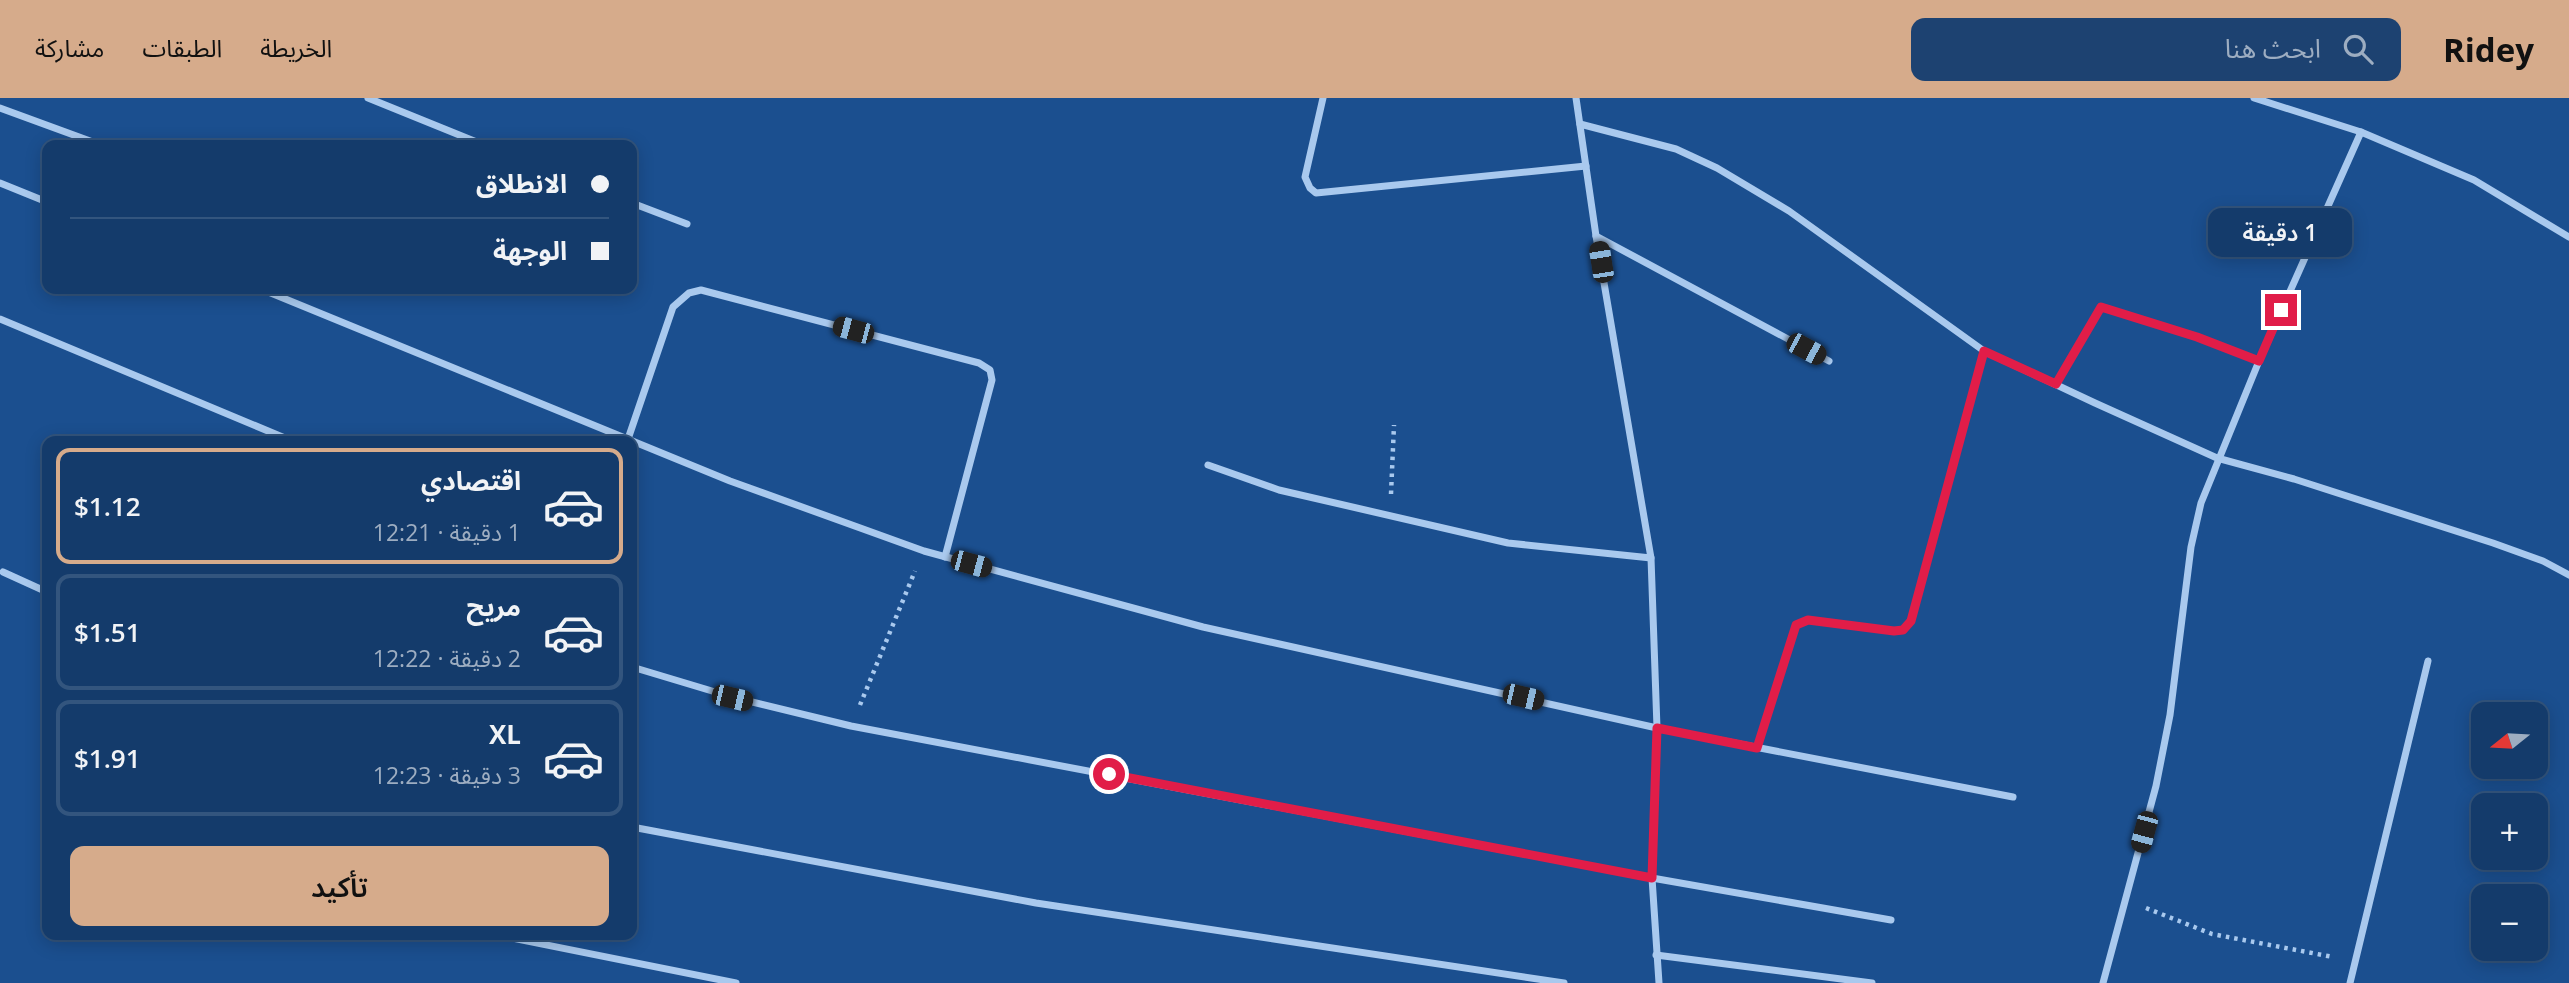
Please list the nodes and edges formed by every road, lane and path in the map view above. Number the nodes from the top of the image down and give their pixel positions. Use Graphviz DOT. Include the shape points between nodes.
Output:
graph roads {
  1 [pos="368,98"];
  2 [pos="1323,98"];
  3 [pos="1576,98"];
  4 [pos="2254,98"];
  5 [pos="0,108"];
  6 [pos="1580,124"];
  7 [pos="2361,132"];
  8 [pos="87,140"];
  9 [pos="472,140"];
  10 [pos="1586,166"];
  11 [pos="0,183"];
  12 [pos="42,200"];
  13 [pos="637,205"];
  14 [pos="687,224"];
  15 [pos="1597,236"];
  16 [pos="2569,237"];
  17 [pos="273,294"];
  18 [pos="0,319"];
  19 [pos="1984,351"];
  20 [pos="1829,361"];
  21 [pos="2259,361"];
  22 [pos="2056,384"];
  23 [pos="1394,425"];
  24 [pos="280,436"];
  25 [pos="621,436"];
  26 [pos="629,436"];
  27 [pos="637,443"];
  28 [pos="2217,458"];
  29 [pos="1208,465"];
  30 [pos="1390,516"];
  31 [pos="923,551"];
  32 [pos="945,556"];
  33 [pos="1651,558"];
  34 [pos="3,572"];
  35 [pos="2569,575"];
  36 [pos="42,590"];
  37 [pos="2428,661"];
  38 [pos="637,669"];
  39 [pos="851,726"];
  40 [pos="1657,728"];
  41 [pos="1757,748"];
  42 [pos="2013,797"];
  43 [pos="637,828"];
  44 [pos="1652,878"];
  45 [pos="2126,900"];
  46 [pos="1891,920"];
  47 [pos="522,940"];
  48 [pos="1656,955"];
  49 [pos="2356,962"];
  50 [pos="736,983"];
  51 [pos="1564,983"];
  52 [pos="1659,983"];
  53 [pos="1872,983"];
  54 [pos="2103,983"];
  55 [pos="2350,983"];
  1 -- 9 [label="street"];
  2 -- 10 [label="street" via="1305,177 1316,193"];
  3 -- 6 [label="street"];
  4 -- 7 [label="street"];
  5 -- 8 [label="street"];
  6 -- 10 [label="street"];
  6 -- 19 [label="street" via="1676,149 1717,167 1789,211"];
  7 -- 16 [label="street" via="2474,180"];
  7 -- 21 [label="street"];
  10 -- 15 [label="street"];
  11 -- 12 [label="street"];
  13 -- 14 [label="street"];
  15 -- 20 [label="street"];
  15 -- 33 [label="street"];
  17 -- 25 [label="street"];
  18 -- 24 [label="street"];
  19 -- 22 [label="street"];
  19 -- 41 [label="street" via="1911,621 1903,630 1894,631 1808,620 1796,625"];
  21 -- 22 [label="street" via="2101,307"];
  21 -- 28 [label="street"];
  22 -- 28 [label="street"];
  23 -- 30 [label="path"];
  26 -- 32 [label="street" via="673,307 701,290 979,363 990,370 992,380"];
  27 -- 31 [label="street"];
  28 -- 35 [label="street" via="2493,543"];
  28 -- 45 [label="street" via="2193,536 2157,786"];
  29 -- 30 [label="street" via="1279,490"];
  30 -- 33 [label="street" via="1508,543"];
  31 -- 32 [label="street"];
  31 -- 39 [label="path"];
  32 -- 40 [label="street" via="1203,627"];
  33 -- 40 [label="street"];
  34 -- 36 [label="street"];
  37 -- 49 [label="street"];
  38 -- 39 [label="street" via="732,698"];
  39 -- 44 [label="street"];
  40 -- 41 [label="street"];
  40 -- 44 [label="street"];
  41 -- 42 [label="street"];
  43 -- 51 [label="street" via="1036,903"];
  44 -- 46 [label="street"];
  44 -- 48 [label="street"];
  45 -- 49 [label="path" via="2212,934"];
  45 -- 54 [label="street"];
  47 -- 50 [label="street"];
  48 -- 52 [label="street"];
  48 -- 53 [label="street"];
  49 -- 55 [label="street"];
}
